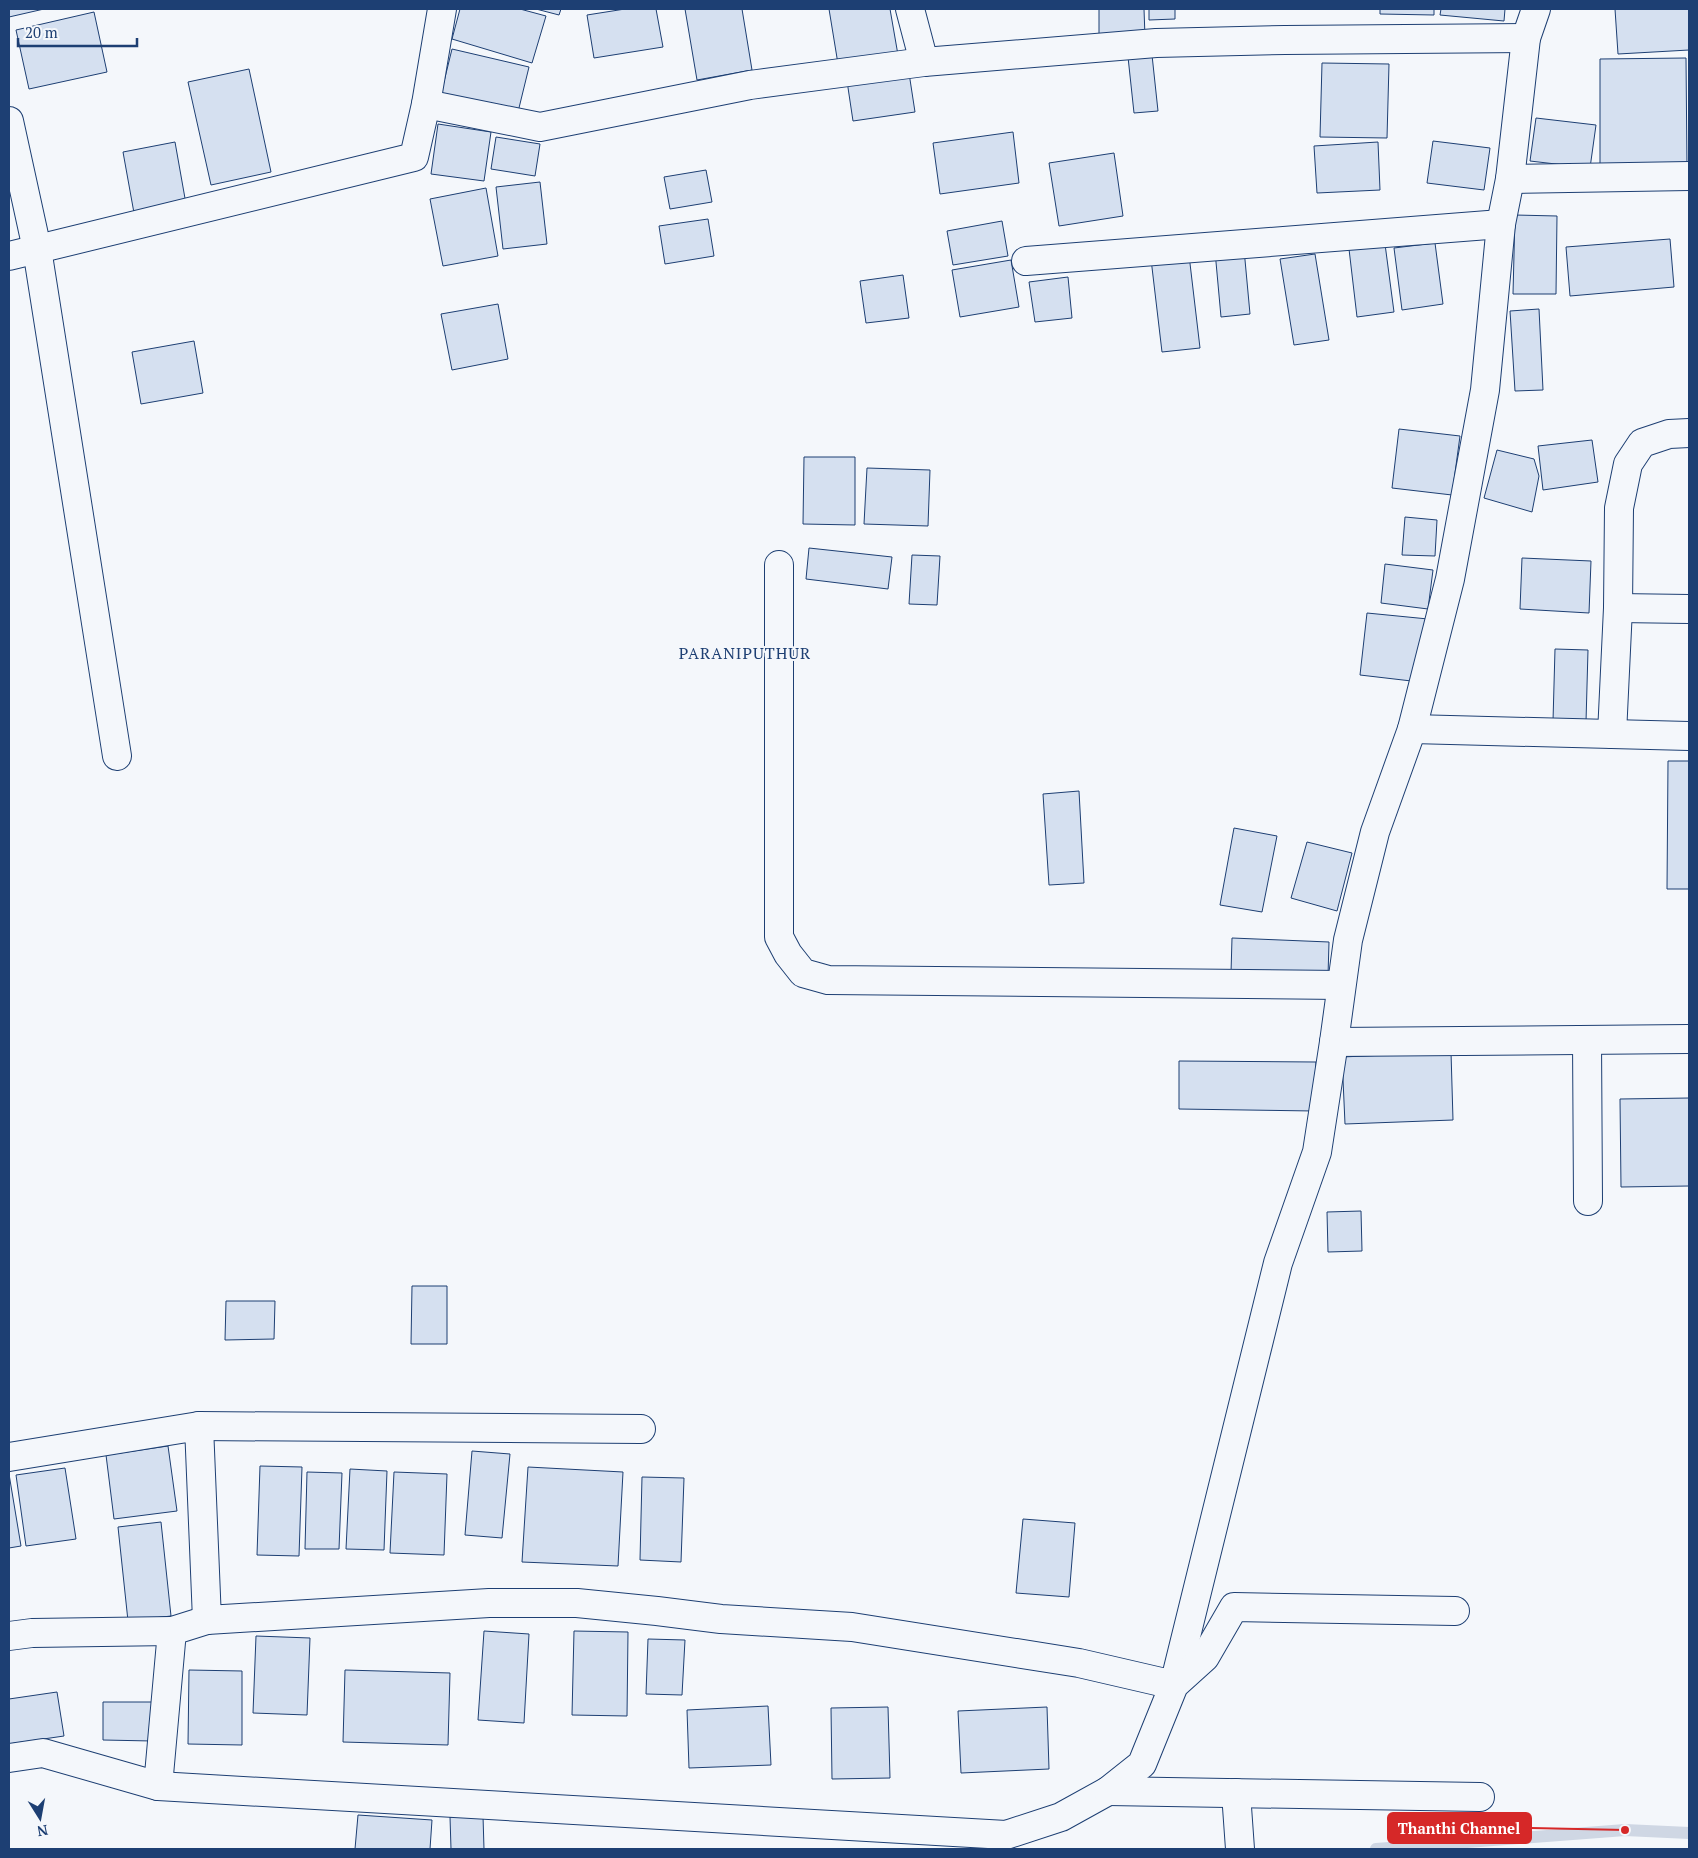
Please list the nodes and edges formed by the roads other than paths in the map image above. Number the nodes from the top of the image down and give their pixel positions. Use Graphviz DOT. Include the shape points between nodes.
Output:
graph roads {
  1 [pos="442,9"];
  2 [pos="910,9"];
  3 [pos="1536,9"];
  4 [pos="1526,38"];
  5 [pos="924,62"];
  6 [pos="426,104"];
  7 [pos="9,122"];
  8 [pos="1689,176"];
  9 [pos="1510,179"];
  10 [pos="1501,224"];
  11 [pos="38,249"];
  12 [pos="9,256"];
  13 [pos="1026,261"];
  14 [pos="1689,433"];
  15 [pos="779,564"];
  16 [pos="1618,608"];
  17 [pos="1689,609"];
  18 [pos="1412,729"];
  19 [pos="1612,734"];
  20 [pos="1689,736"];
  21 [pos="117,756"];
  22 [pos="1341,986"];
  23 [pos="1689,1039"];
  24 [pos="1587,1040"];
  25 [pos="1334,1042"];
  26 [pos="1588,1201"];
  27 [pos="199,1426"];
  28 [pos="641,1429"];
  29 [pos="9,1458"];
  30 [pos="1455,1611"];
  31 [pos="208,1620"];
  32 [pos="172,1630"];
  33 [pos="9,1636"];
  34 [pos="1174,1685"];
  35 [pos="9,1758"];
  36 [pos="158,1786"];
  37 [pos="1108,1791"];
  38 [pos="1236,1793"];
  39 [pos="1480,1797"];
  40 [pos="1239,1845"];
  1 -- 6 [label="street"];
  2 -- 5 [label="street"];
  3 -- 4 [label="street"];
  4 -- 5 [label="street" via="1156,43"];
  4 -- 9 [label="street"];
  5 -- 6 [label="street" via="750,85 540,127"];
  6 -- 11 [label="street" via="414,158"];
  7 -- 11 [label="street"];
  8 -- 9 [label="street"];
  9 -- 10 [label="street"];
  10 -- 13 [label="street"];
  10 -- 18 [label="street" via="1485,390 1450,579"];
  11 -- 12 [label="street"];
  11 -- 21 [label="street"];
  14 -- 16 [label="street" via="1669,434 1642,443 1628,464 1619,508"];
  15 -- 22 [label="street" via="779,937 803,973 828,980"];
  16 -- 17 [label="street"];
  16 -- 19 [label="street"];
  18 -- 19 [label="street"];
  18 -- 22 [label="street" via="1374,832 1348,940"];
  19 -- 20 [label="street"];
  22 -- 25 [label="street"];
  23 -- 24 [label="street"];
  24 -- 25 [label="street"];
  24 -- 26 [label="street"];
  25 -- 34 [label="street" via="1317,1152 1278,1263"];
  27 -- 28 [label="street"];
  27 -- 29 [label="street"];
  27 -- 31 [label="street"];
  30 -- 34 [label="street" via="1234,1607 1205,1658"];
  31 -- 32 [label="street"];
  31 -- 34 [label="street" via="488,1603 576,1604 721,1619 852,1627 1079,1663"];
  32 -- 33 [label="street"];
  32 -- 36 [label="street"];
  34 -- 37 [label="street" via="1142,1764"];
  35 -- 36 [label="street" via="43,1753"];
  36 -- 37 [label="street" via="1006,1835 1061,1817"];
  37 -- 38 [label="street"];
  38 -- 39 [label="street"];
  38 -- 40 [label="street"];
}
